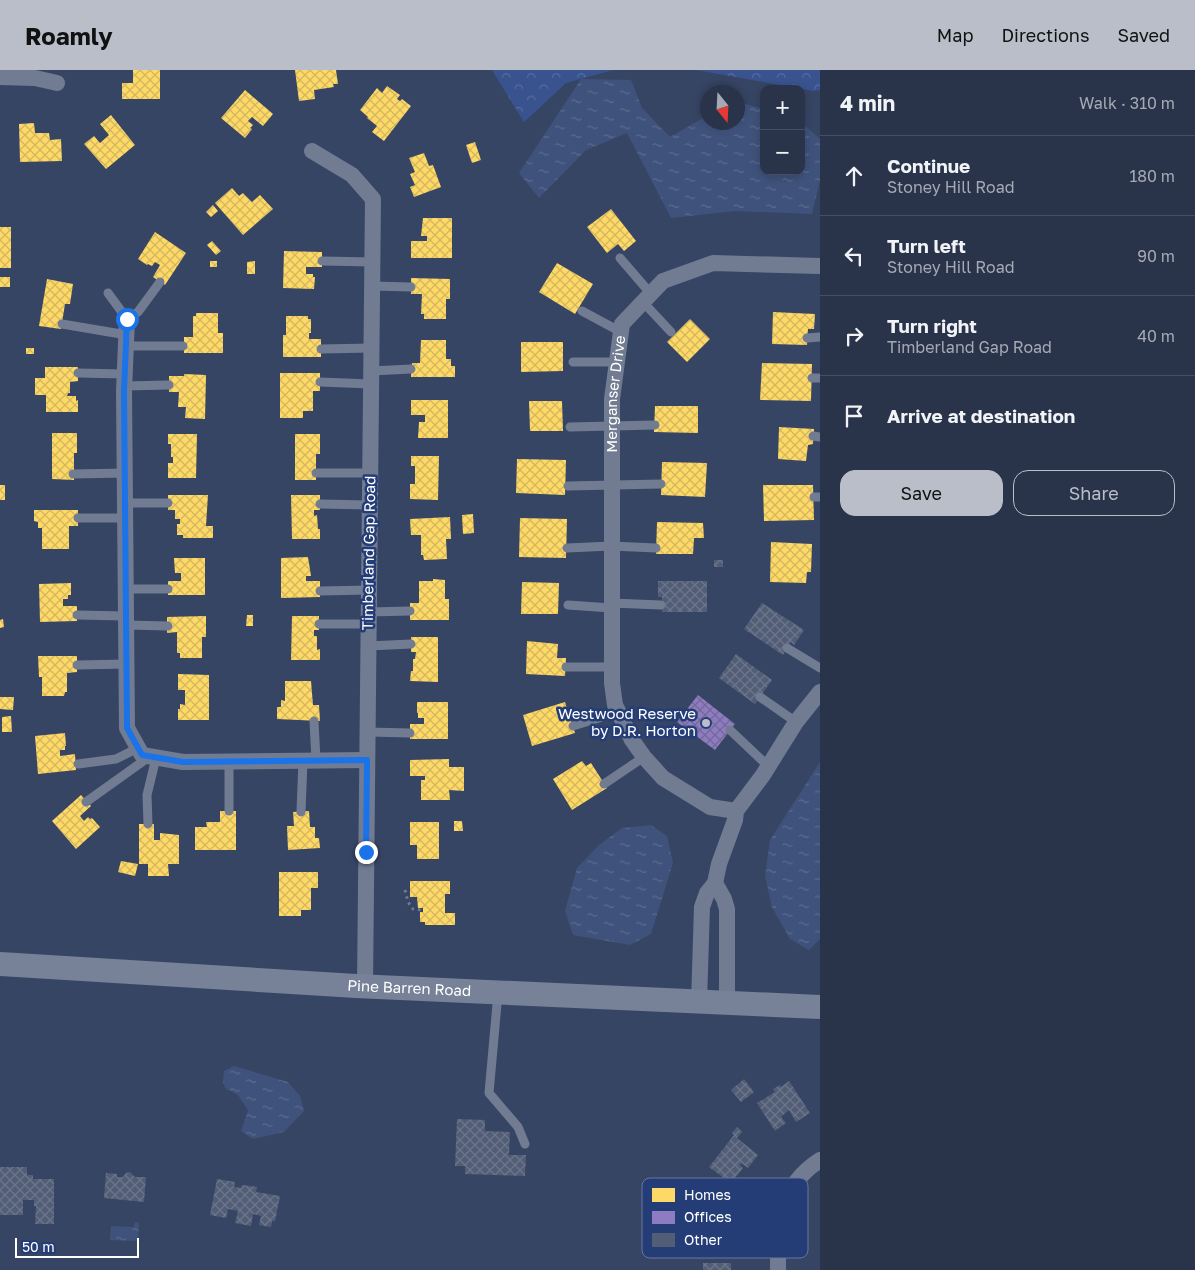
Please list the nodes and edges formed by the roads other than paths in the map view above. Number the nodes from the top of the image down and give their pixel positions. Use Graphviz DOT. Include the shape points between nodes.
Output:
graph roads {
  1 [pos="0,77"];
  2 [pos="57,83"];
  3 [pos="312,151"];
  4 [pos="620,258"];
  5 [pos="322,262"];
  6 [pos="372,262"];
  7 [pos="820,266"];
  8 [pos="160,282"];
  9 [pos="372,286"];
  10 [pos="411,287"];
  11 [pos="108,293"];
  12 [pos="647,298"];
  13 [pos="582,311"];
  14 [pos="62,324"];
  15 [pos="621,332"];
  16 [pos="671,332"];
  17 [pos="127,333"];
  18 [pos="820,337"];
  19 [pos="807,338"];
  20 [pos="184,346"];
  21 [pos="371,348"];
  22 [pos="321,349"];
  23 [pos="573,362"];
  24 [pos="617,362"];
  25 [pos="411,369"];
  26 [pos="78,373"];
  27 [pos="371,377"];
  28 [pos="125,380"];
  29 [pos="320,382"];
  30 [pos="169,385"];
  31 [pos="612,425"];
  32 [pos="655,425"];
  33 [pos="570,427"];
  34 [pos="125,473"];
  35 [pos="316,473"];
  36 [pos="370,473"];
  37 [pos="73,474"];
  38 [pos="661,484"];
  39 [pos="612,485"];
  40 [pos="568,486"];
  41 [pos="168,503"];
  42 [pos="320,504"];
  43 [pos="370,505"];
  44 [pos="125,511"];
  45 [pos="78,518"];
  46 [pos="611,546"];
  47 [pos="567,548"];
  48 [pos="656,548"];
  49 [pos="126,590"];
  50 [pos="168,590"];
  51 [pos="369,590"];
  52 [pos="320,591"];
  53 [pos="568,605"];
  54 [pos="611,605"];
  55 [pos="661,605"];
  56 [pos="410,611"];
  57 [pos="77,615"];
  58 [pos="369,618"];
  59 [pos="126,621"];
  60 [pos="319,624"];
  61 [pos="168,626"];
  62 [pos="411,644"];
  63 [pos="368,646"];
  64 [pos="788,648"];
  65 [pos="127,664"];
  66 [pos="77,665"];
  67 [pos="566,667"];
  68 [pos="820,668"];
  69 [pos="612,675"];
  70 [pos="820,692"];
  71 [pos="760,697"];
  72 [pos="618,712"];
  73 [pos="314,721"];
  74 [pos="796,722"];
  75 [pos="573,726"];
  76 [pos="730,730"];
  77 [pos="368,732"];
  78 [pos="410,733"];
  79 [pos="148,754"];
  80 [pos="644,757"];
  81 [pos="367,760"];
  82 [pos="309,761"];
  83 [pos="228,762"];
  84 [pos="78,764"];
  85 [pos="768,766"];
  86 [pos="604,784"];
  87 [pos="86,802"];
  88 [pos="229,811"];
  89 [pos="736,811"];
  90 [pos="301,812"];
  91 [pos="148,824"];
  92 [pos="715,883"];
  93 [pos="0,964"];
  94 [pos="365,986"];
  95 [pos="498,992"];
  96 [pos="699,1002"];
  97 [pos="727,1003"];
  98 [pos="820,1007"];
  99 [pos="525,1144"];
  100 [pos="820,1160"];
  101 [pos="799,1178"];
  1 -- 2 [label="street" via="35,78"];
  3 -- 6 [label="street, Timberland Gap Road" via="352,175 373,200"];
  4 -- 12 [label="lane"];
  5 -- 6 [label="lane"];
  6 -- 9 [label="street, Timberland Gap Road"];
  7 -- 12 [label="street, Merganser Drive" via="713,263 663,281"];
  8 -- 17 [label="lane"];
  9 -- 10 [label="lane"];
  9 -- 21 [label="street, Timberland Gap Road"];
  11 -- 17 [label="lane"];
  12 -- 15 [label="street, Merganser Drive" via="622,324"];
  12 -- 16 [label="lane"];
  13 -- 15 [label="lane"];
  14 -- 17 [label="lane"];
  15 -- 24 [label="street, Merganser Drive"];
  17 -- 20 [label="lane"];
  17 -- 28 [label="street"];
  18 -- 19 [label="lane"];
  21 -- 22 [label="lane"];
  21 -- 27 [label="street, Timberland Gap Road"];
  23 -- 24 [label="lane"];
  24 -- 31 [label="street, Merganser Drive"];
  25 -- 27 [label="lane"];
  26 -- 28 [label="lane"];
  27 -- 29 [label="lane"];
  27 -- 36 [label="street, Timberland Gap Road"];
  28 -- 30 [label="lane"];
  28 -- 34 [label="street"];
  31 -- 32 [label="lane"];
  31 -- 33 [label="lane"];
  31 -- 39 [label="street, Merganser Drive"];
  34 -- 37 [label="lane"];
  34 -- 44 [label="street"];
  35 -- 36 [label="lane"];
  36 -- 43 [label="street, Timberland Gap Road"];
  38 -- 39 [label="lane"];
  39 -- 40 [label="lane"];
  39 -- 46 [label="street, Merganser Drive"];
  41 -- 44 [label="lane"];
  42 -- 43 [label="lane"];
  43 -- 51 [label="street, Timberland Gap Road"];
  44 -- 45 [label="lane"];
  44 -- 49 [label="street"];
  46 -- 47 [label="lane"];
  46 -- 48 [label="lane"];
  46 -- 54 [label="street, Merganser Drive"];
  49 -- 50 [label="lane"];
  49 -- 59 [label="street"];
  51 -- 52 [label="lane"];
  51 -- 58 [label="street, Timberland Gap Road"];
  53 -- 54 [label="lane"];
  54 -- 55 [label="lane"];
  54 -- 69 [label="street, Merganser Drive"];
  56 -- 58 [label="lane"];
  57 -- 59 [label="lane"];
  58 -- 60 [label="lane"];
  58 -- 63 [label="street, Timberland Gap Road"];
  59 -- 61 [label="lane"];
  59 -- 65 [label="street"];
  62 -- 63 [label="lane"];
  63 -- 77 [label="street, Timberland Gap Road"];
  64 -- 68 [label="lane"];
  65 -- 66 [label="lane"];
  65 -- 79 [label="street" via="127,728"];
  67 -- 69 [label="lane"];
  69 -- 72 [label="street, Merganser Drive"];
  70 -- 74 [label="street"];
  71 -- 74 [label="lane"];
  72 -- 75 [label="lane"];
  72 -- 80 [label="street, Merganser Drive"];
  73 -- 82 [label="lane"];
  74 -- 85 [label="street"];
  76 -- 85 [label="lane"];
  77 -- 78 [label="lane"];
  77 -- 81 [label="street, Timberland Gap Road"];
  79 -- 83 [label="street" via="183,762"];
  79 -- 84 [label="lane"];
  79 -- 87 [label="lane"];
  79 -- 91 [label="lane"];
  80 -- 86 [label="lane"];
  80 -- 89 [label="street, Merganser Drive" via="663,778 710,807"];
  81 -- 82 [label="street"];
  81 -- 94 [label="street, Timberland Gap Road"];
  82 -- 83 [label="street"];
  82 -- 90 [label="lane"];
  83 -- 88 [label="lane"];
  85 -- 89 [label="street"];
  89 -- 92 [label="street"];
  92 -- 96 [label="street" via="702,907"];
  92 -- 97 [label="street" via="727,909"];
  93 -- 94 [label="main road, Pine Barren Road"];
  94 -- 95 [label="main road, Pine Barren Road"];
  95 -- 96 [label="main road, Pine Barren Road"];
  95 -- 99 [label="lane" via="489,1093 518,1127"];
  96 -- 97 [label="main road, Pine Barren Road"];
  97 -- 98 [label="main road, Pine Barren Road"];
  100 -- 101 [label="street"];
}
